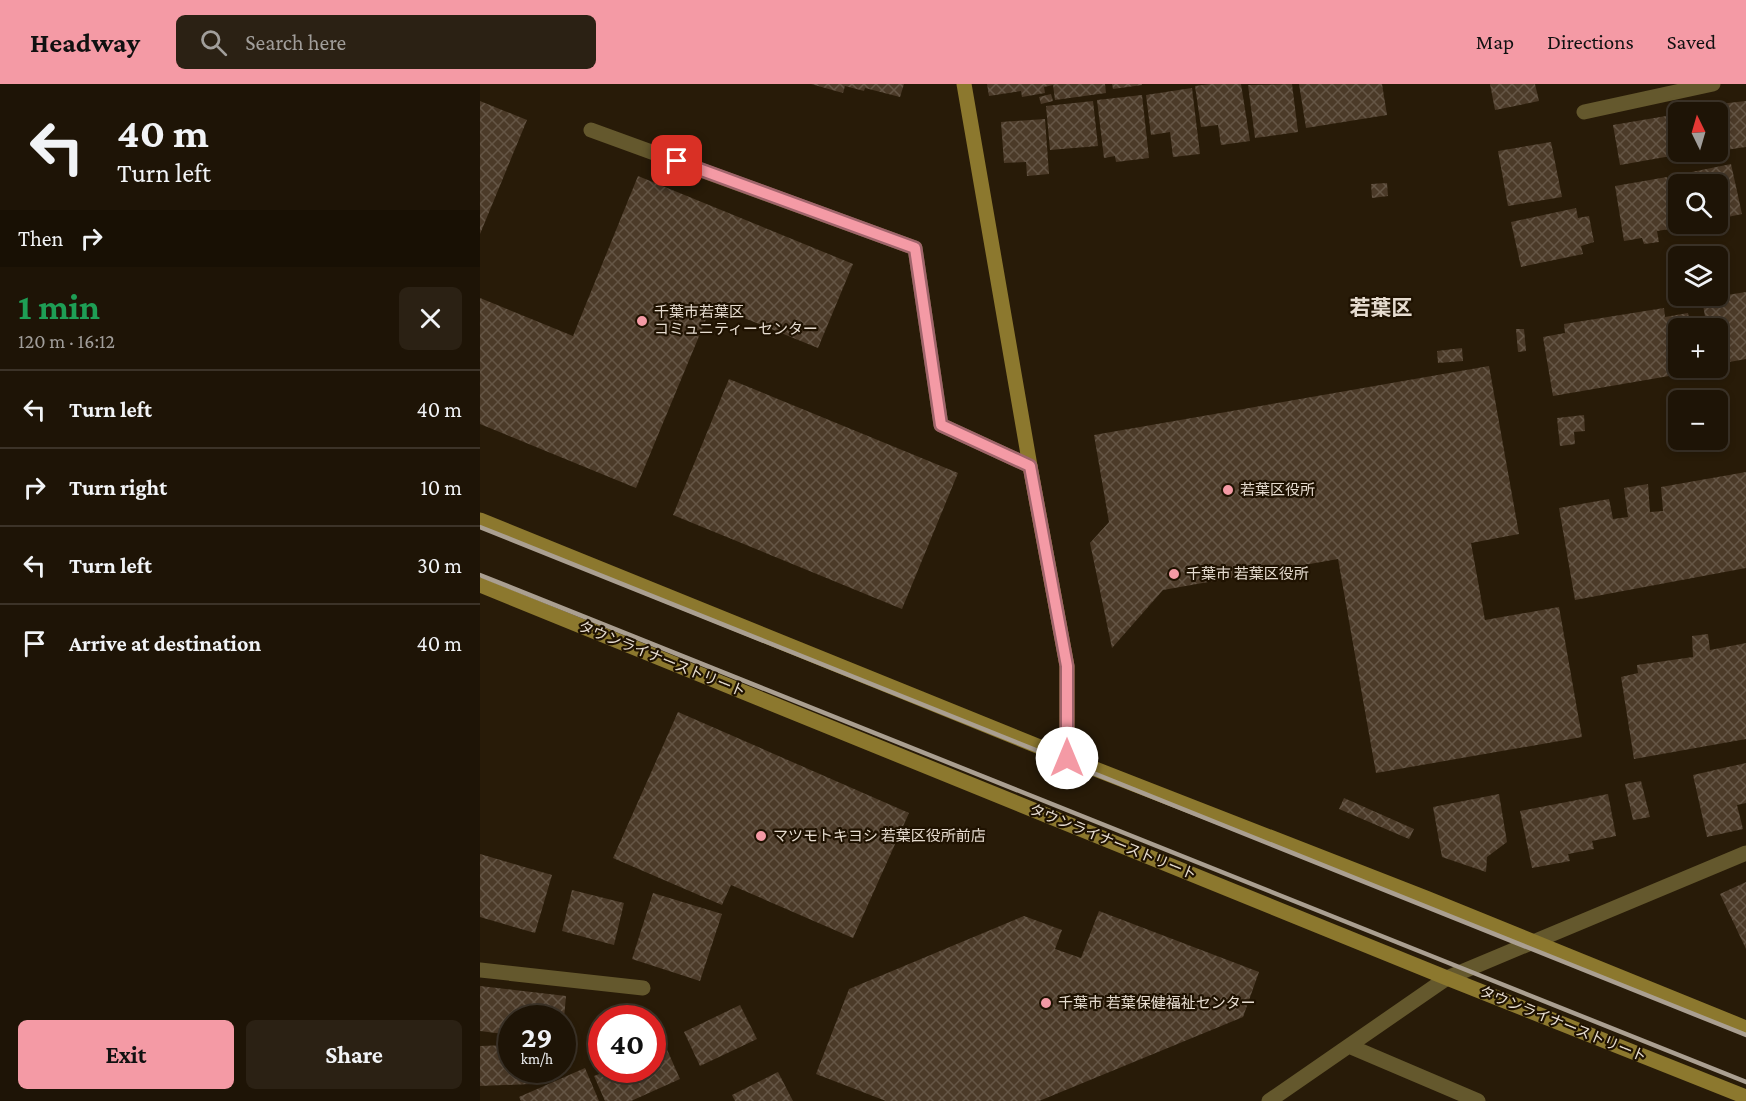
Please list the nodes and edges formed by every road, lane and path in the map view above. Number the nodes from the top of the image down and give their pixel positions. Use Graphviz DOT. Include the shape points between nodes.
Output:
graph roads {
  1 [pos="964,84"];
  2 [pos="1713,84"];
  3 [pos="1584,112"];
  4 [pos="591,130"];
  5 [pos="1030,466"];
  6 [pos="480,520"];
  7 [pos="480,585"];
  8 [pos="1067,758"];
  9 [pos="1746,853"];
  10 [pos="1535,942"];
  11 [pos="480,970"];
  12 [pos="1447,978"];
  13 [pos="643,988"];
  14 [pos="1746,1028"];
  15 [pos="1349,1046"];
  16 [pos="1746,1097"];
  17 [pos="1269,1101"];
  18 [pos="1478,1101"];
  1 -- 5 [label="street"];
  2 -- 3 [label="street"];
  4 -- 5 [label="street" via="915,248 941,425"];
  5 -- 8 [label="street" via="1067,666"];
  6 -- 8 [label="street"];
  7 -- 12 [label="street, タウンライナーストリート"];
  8 -- 10 [label="street"];
  9 -- 10 [label="street"];
  10 -- 12 [label="street"];
  10 -- 14 [label="street"];
  11 -- 13 [label="street"];
  12 -- 15 [label="street"];
  12 -- 16 [label="street, タウンライナーストリート"];
  15 -- 17 [label="street"];
  15 -- 18 [label="street"];
}
